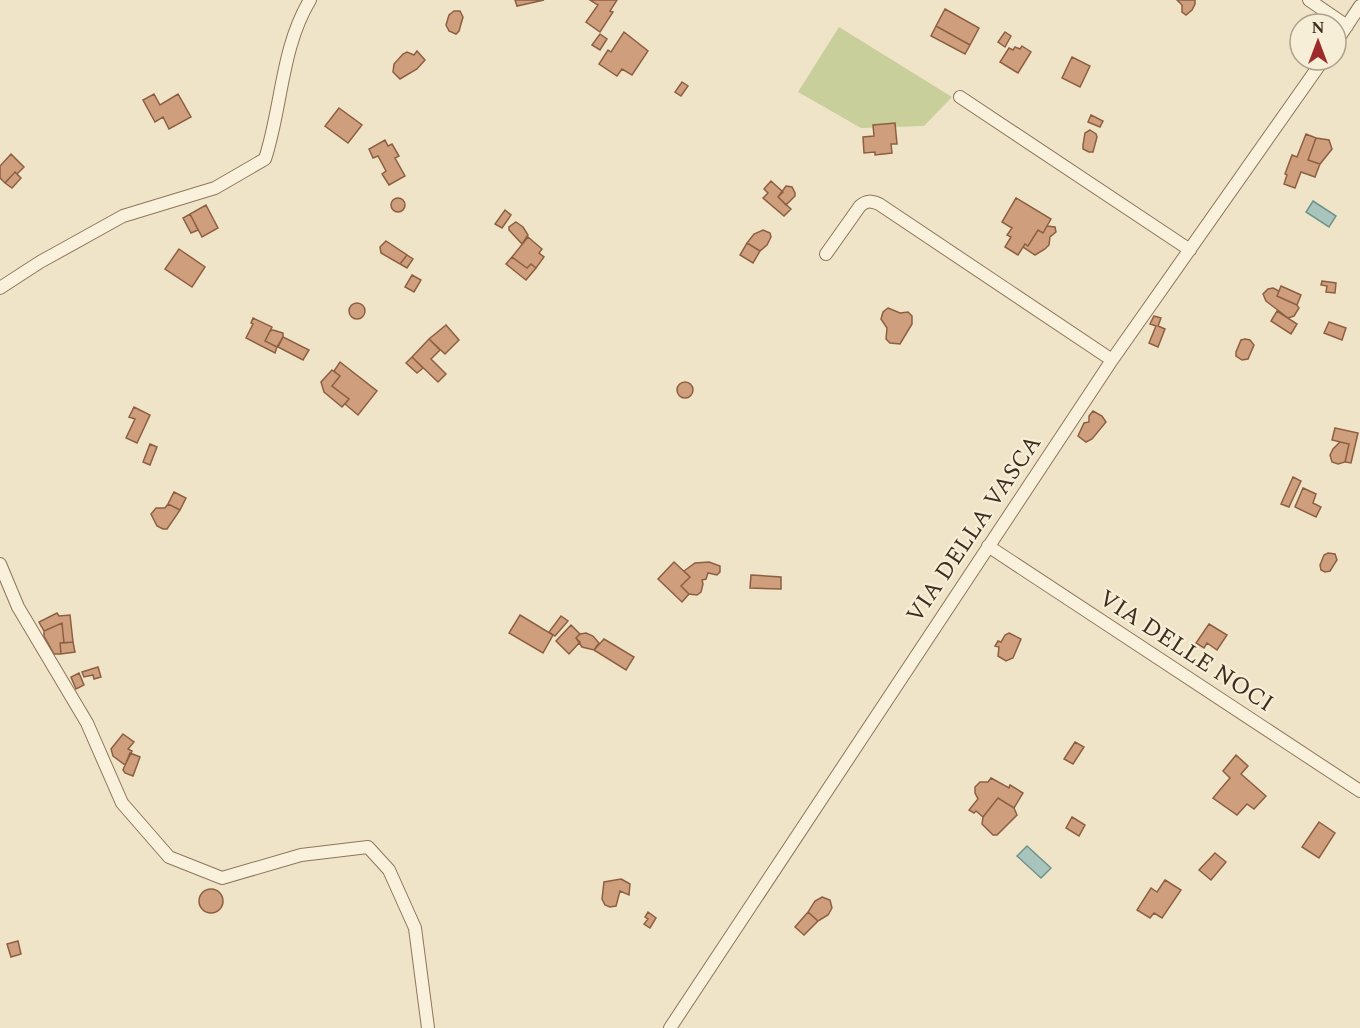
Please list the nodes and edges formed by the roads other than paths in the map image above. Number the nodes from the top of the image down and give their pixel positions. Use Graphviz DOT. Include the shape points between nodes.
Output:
graph roads {
  1 [pos="310,0"];
  2 [pos="1309,0"];
  3 [pos="1360,6"];
  4 [pos="1327,12"];
  5 [pos="1348,24"];
  6 [pos="1315,72"];
  7 [pos="960,97"];
  8 [pos="1190,250"];
  9 [pos="826,254"];
  10 [pos="0,288"];
  11 [pos="1112,360"];
  12 [pos="988,546"];
  13 [pos="0,564"];
  14 [pos="1360,791"];
  15 [pos="428,1028"];
  16 [pos="670,1028"];
  1 -- 10 [label="street" via="299,17 286,62 274,132 265,159 215,188 123,216"];
  2 -- 4 [label="street"];
  3 -- 5 [label="street"];
  6 -- 8 [label="street, VIA DELLA VASCA"];
  7 -- 8 [label="street"];
  8 -- 11 [label="street, VIA DELLA VASCA"];
  9 -- 11 [label="street" via="860,206 871,201"];
  11 -- 12 [label="street, VIA DELLA VASCA"];
  12 -- 14 [label="street, VIA DELLE NOCI"];
  12 -- 16 [label="street, VIA DELLA VASCA"];
  13 -- 15 [label="street" via="18,607 87,723 122,802 169,857 222,878 301,855 368,847 389,870 415,928"];
}
